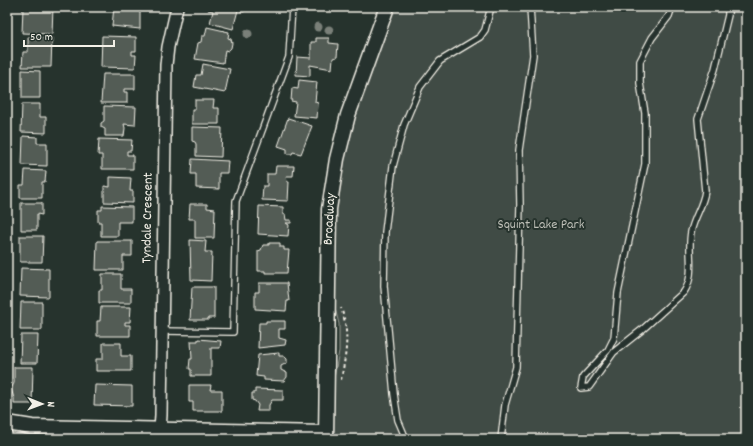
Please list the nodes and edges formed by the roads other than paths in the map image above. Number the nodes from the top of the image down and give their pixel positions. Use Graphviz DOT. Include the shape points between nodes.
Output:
graph roads {
  1 [pos="176,7"];
  2 [pos="292,7"];
  3 [pos="387,7"];
  4 [pos="491,7"];
  5 [pos="530,7"];
  6 [pos="672,7"];
  7 [pos="728,7"];
  8 [pos="162,331"];
  9 [pos="7,423"];
  10 [pos="157,435"];
  11 [pos="326,436"];
  12 [pos="406,439"];
  13 [pos="501,439"];
  1 -- 8 [label="street, Tyndale Crescent" via="166,65"];
  2 -- 8 [label="lane" via="289,57 236,201 233,332"];
  3 -- 11 [label="street, Broadway" via="348,115 332,184 329,210"];
  4 -- 12 [label="lane" via="485,30 480,37 440,61 420,87 402,131 393,166 385,232 384,286 394,394 398,420"];
  5 -- 13 [label="lane" via="533,55 519,150 516,367 505,405"];
  6 -- 7 [label="lane" via="669,16 652,38 640,61 640,83 645,113 645,164 618,293 614,338 608,350 583,377 581,388 590,387 614,352 689,286 691,232 704,202 698,119 715,69"];
  8 -- 10 [label="street, Tyndale Crescent"];
  9 -- 10 [label="street"];
  10 -- 11 [label="street"];
}
